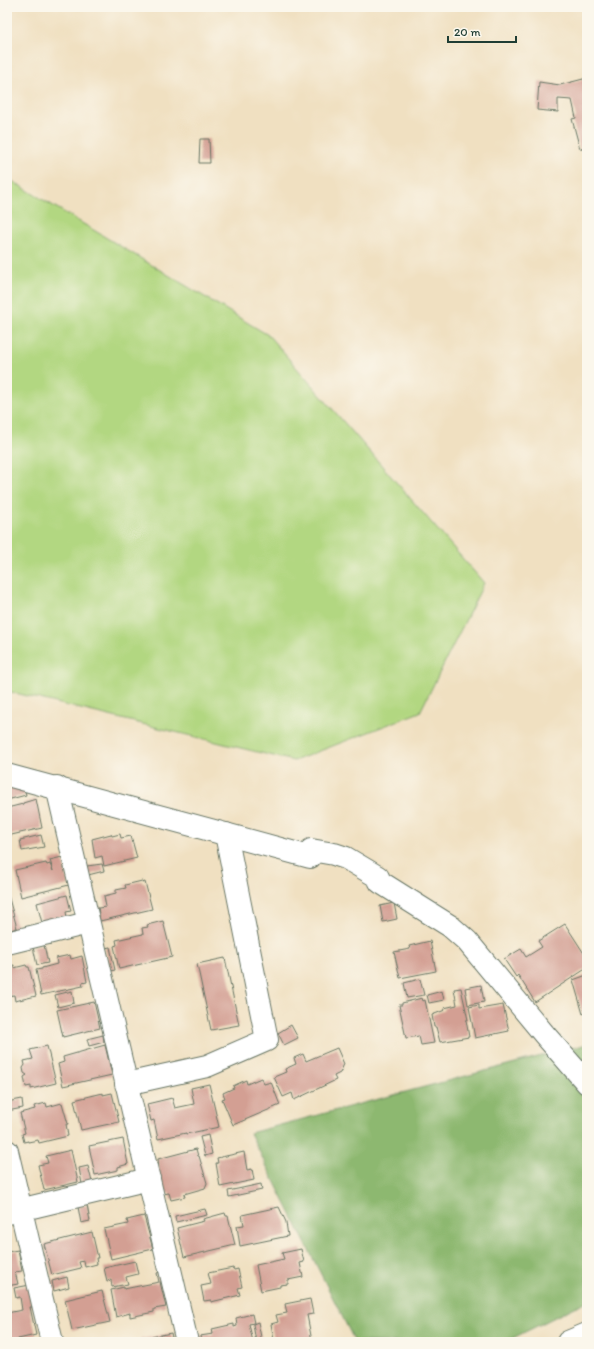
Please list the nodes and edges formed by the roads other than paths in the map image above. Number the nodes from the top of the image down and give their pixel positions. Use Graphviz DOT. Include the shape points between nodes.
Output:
graph roads {
  1 [pos="7,775"];
  2 [pos="57,788"];
  3 [pos="226,834"];
  4 [pos="88,923"];
  5 [pos="7,942"];
  6 [pos="587,1083"];
  7 [pos="126,1084"];
  8 [pos="7,1151"];
  9 [pos="149,1179"];
  10 [pos="14,1211"];
  11 [pos="587,1334"];
  12 [pos="52,1342"];
  13 [pos="187,1342"];
  14 [pos="568,1342"];
  1 -- 2 [label="street"];
  2 -- 3 [label="street"];
  2 -- 4 [label="street"];
  3 -- 6 [label="street" via="310,857 311,850 346,858 450,926 467,941"];
  3 -- 7 [label="street" via="267,1040 207,1066"];
  4 -- 5 [label="street"];
  4 -- 7 [label="street"];
  7 -- 9 [label="street"];
  8 -- 10 [label="street"];
  9 -- 10 [label="street"];
  9 -- 13 [label="street"];
  10 -- 12 [label="street"];
  11 -- 14 [label="street"];
}
